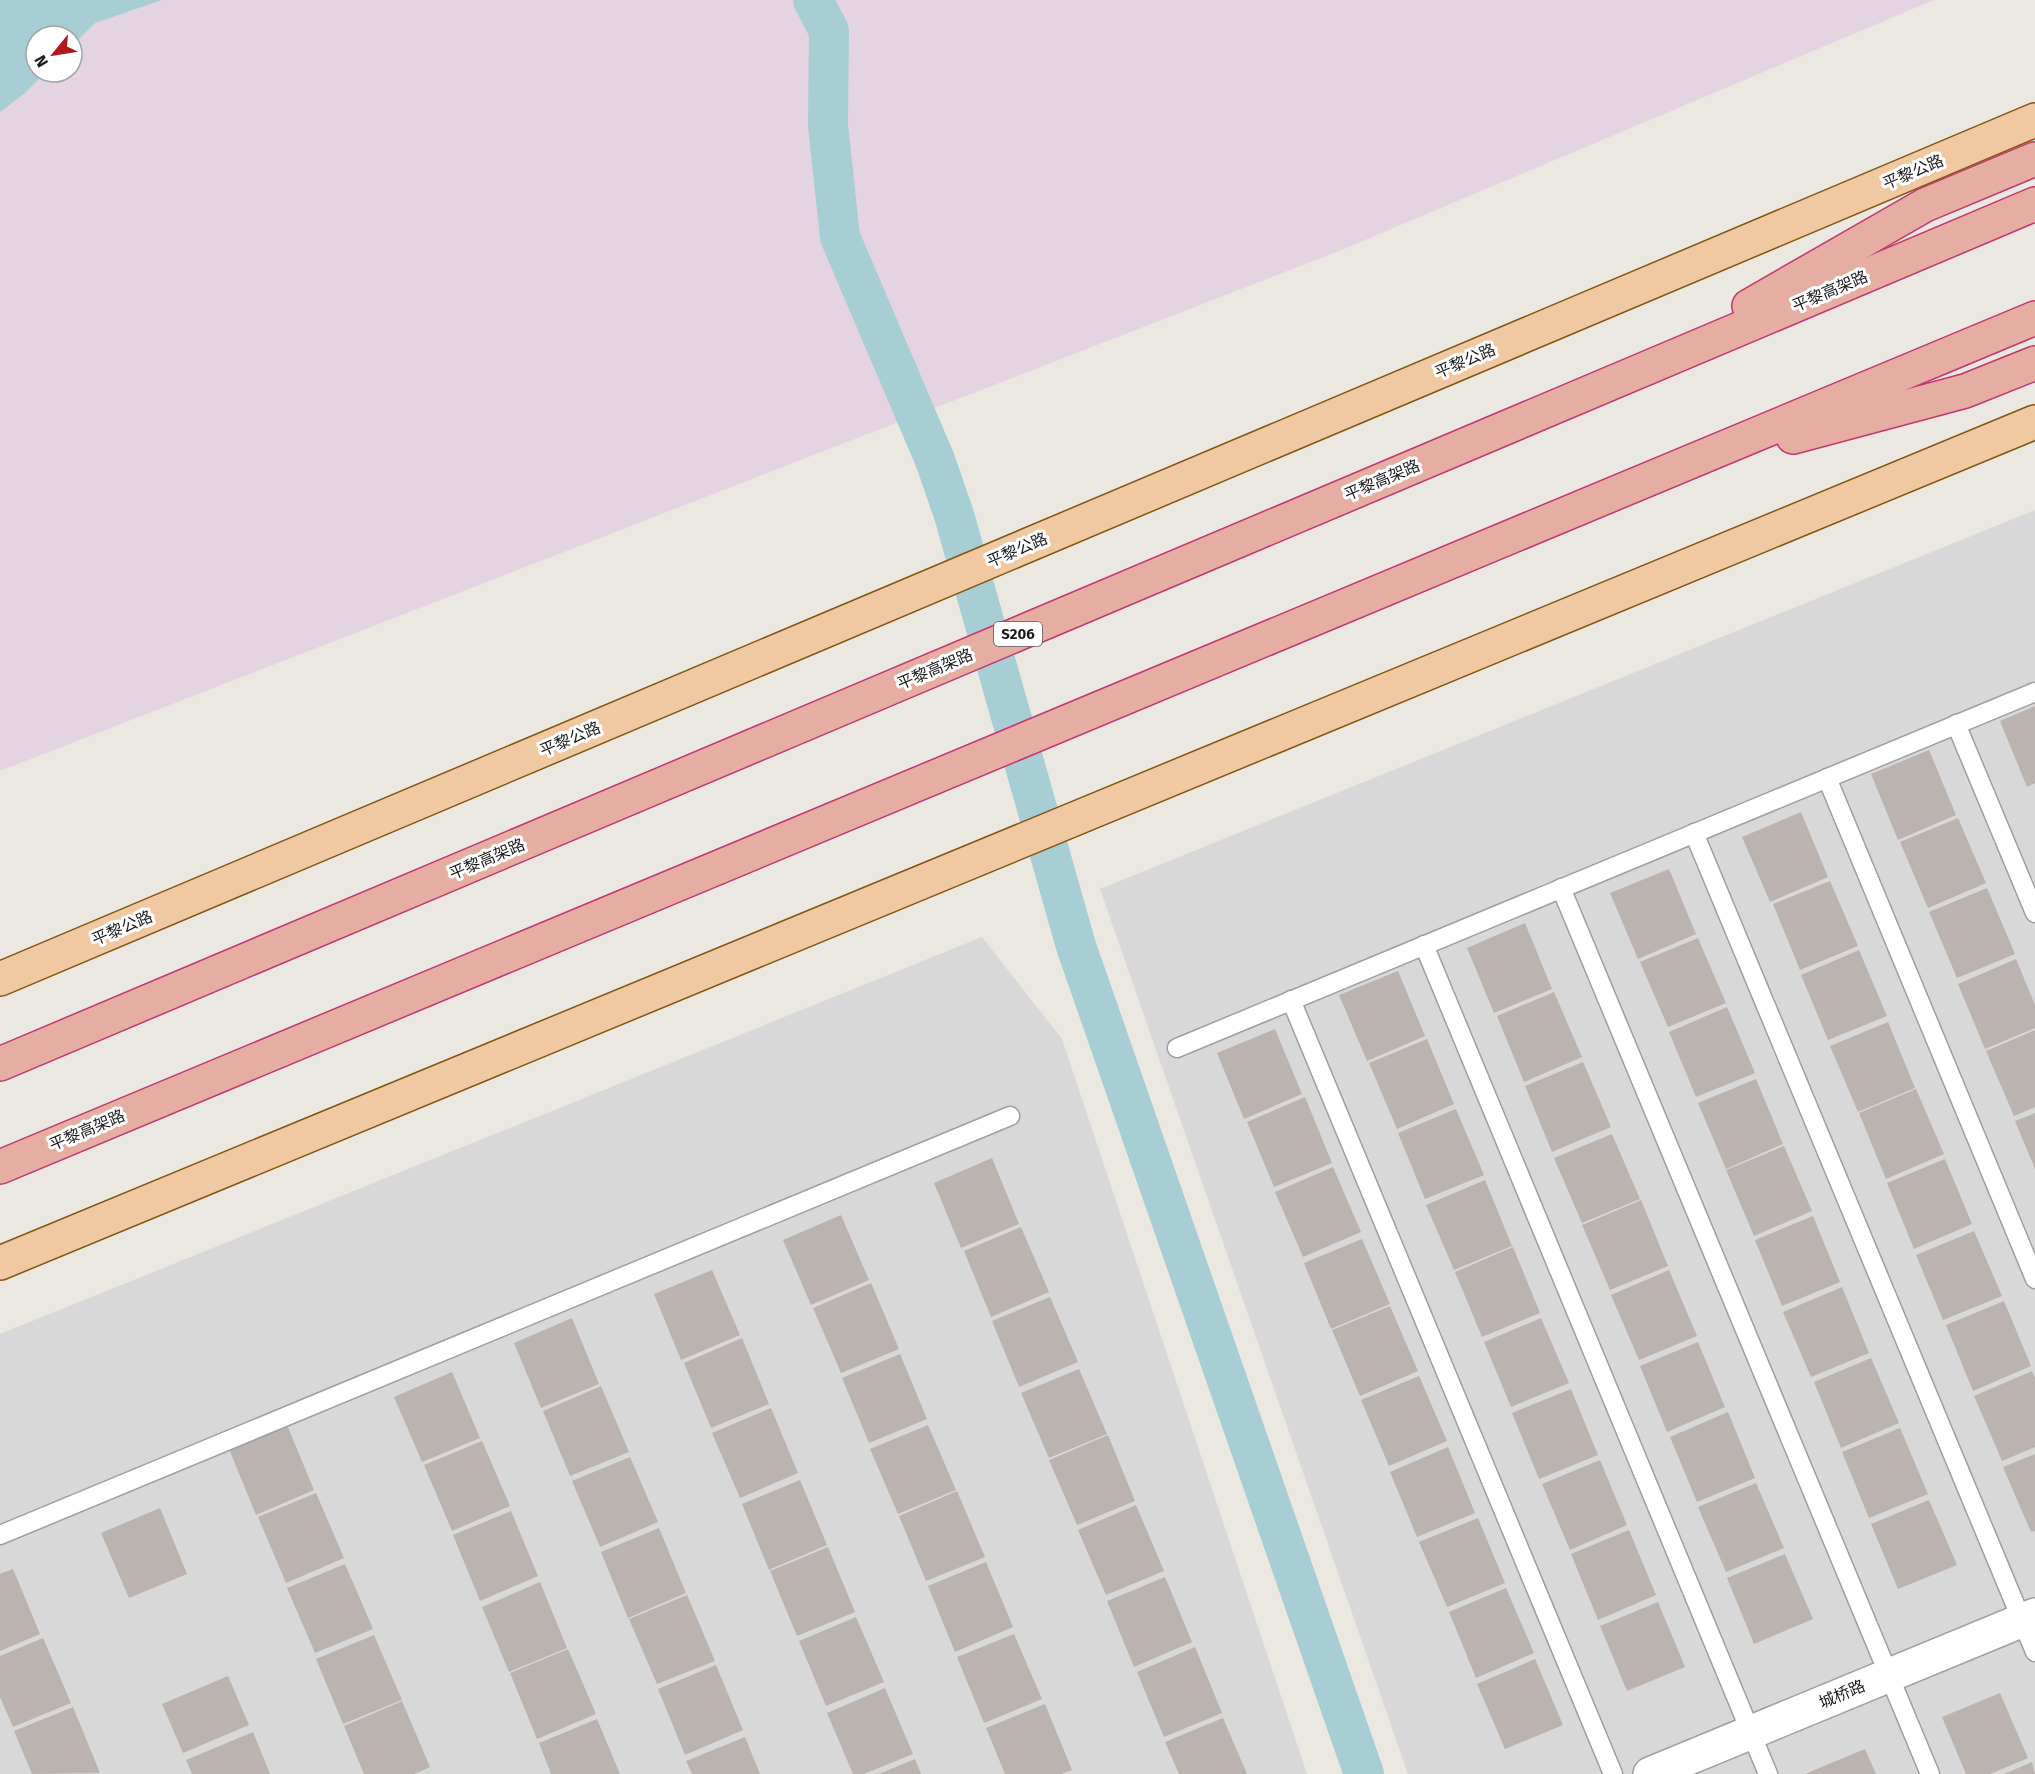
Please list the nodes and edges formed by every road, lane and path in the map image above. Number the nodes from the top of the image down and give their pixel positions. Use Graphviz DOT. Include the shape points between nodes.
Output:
graph roads {
  1 [pos="2035,120"];
  2 [pos="2035,159"];
  3 [pos="2035,204"];
  4 [pos="2035,318"];
  5 [pos="2035,363"];
  6 [pos="1620,380"];
  7 [pos="2035,422"];
  8 [pos="1664,473"];
  9 [pos="2035,692"];
  10 [pos="1956,724"];
  11 [pos="1827,778"];
  12 [pos="1694,833"];
  13 [pos="1561,888"];
  14 [pos="2035,913"];
  15 [pos="1424,945"];
  16 [pos="0,980"];
  17 [pos="1291,1000"];
  18 [pos="1177,1048"];
  19 [pos="0,1064"];
  20 [pos="1010,1116"];
  21 [pos="0,1167"];
  22 [pos="0,1263"];
  23 [pos="2035,1279"];
  24 [pos="0,1535"];
  25 [pos="2028,1617"];
  26 [pos="2035,1652"];
  27 [pos="1889,1675"];
  28 [pos="1751,1732"];
  29 [pos="1613,1774"];
  30 [pos="1650,1774"];
  31 [pos="1768,1774"];
  32 [pos="1930,1774"];
  1 -- 16 [label="main road, 平黎公路"];
  2 -- 6 [label="highway" via="1925,205"];
  3 -- 6 [label="highway, 平黎高架路 / S206"];
  4 -- 8 [label="highway, 平黎高架路"];
  5 -- 8 [label="highway" via="1965,391"];
  6 -- 19 [label="highway, 平黎高架路 / S206"];
  7 -- 22 [label="main road"];
  8 -- 21 [label="highway, 平黎高架路"];
  9 -- 10 [label="lane"];
  10 -- 11 [label="lane"];
  10 -- 14 [label="lane"];
  11 -- 12 [label="lane"];
  11 -- 23 [label="lane"];
  12 -- 13 [label="lane"];
  12 -- 25 [label="lane"];
  13 -- 15 [label="lane"];
  13 -- 27 [label="lane"];
  15 -- 17 [label="lane"];
  15 -- 28 [label="lane"];
  17 -- 18 [label="lane"];
  17 -- 29 [label="lane"];
  20 -- 24 [label="lane"];
  25 -- 26 [label="lane"];
  25 -- 27 [label="street, 城桥路"];
  27 -- 28 [label="street, 城桥路"];
  27 -- 32 [label="lane"];
  28 -- 30 [label="street, 城桥路"];
  28 -- 31 [label="lane"];
}
